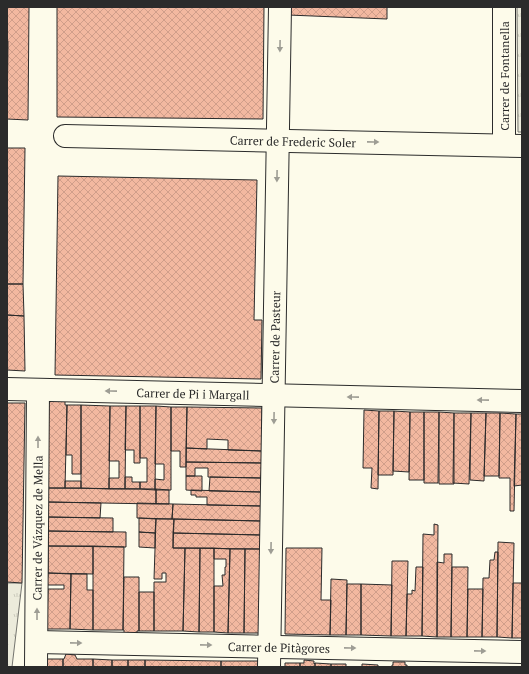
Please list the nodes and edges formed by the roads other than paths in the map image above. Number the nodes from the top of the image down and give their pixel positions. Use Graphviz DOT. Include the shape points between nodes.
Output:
graph roads {
  1 [pos="280,7"];
  2 [pos="504,7"];
  3 [pos="65,136"];
  4 [pos="278,140"];
  5 [pos="513,146"];
  6 [pos="7,389"];
  7 [pos="38,390"];
  8 [pos="274,395"];
  9 [pos="522,401"];
  10 [pos="37,642"];
  11 [pos="522,652"];
  12 [pos="270,657"];
  13 [pos="36,667"];
  1 -- 4 [label="street, Carrer de Pasteur, one-way"];
  2 -- 5 [label="street, Carrer de Fontanella"];
  3 -- 4 [label="street, Carrer de Frederic Soler"];
  4 -- 5 [label="street, Carrer de Frederic Soler, one-way"];
  4 -- 8 [label="street, Carrer de Pasteur, one-way"];
  6 -- 7 [label="street, Carrer de Pi i Margall"];
  8 -- 7 [label="street, Carrer de Pi i Margall, one-way"];
  10 -- 7 [label="street, Carrer de Vázquez de Mella, one-way"];
  9 -- 8 [label="street, Carrer de Pi i Margall, one-way"];
  8 -- 12 [label="street, Carrer de Pasteur, one-way"];
  10 -- 12 [label="street, Carrer de Pitàgores, one-way"];
  10 -- 13 [label="street, Carrer de Vázquez de Mella"];
  12 -- 11 [label="street, Carrer de Pitàgores, one-way"];
}
